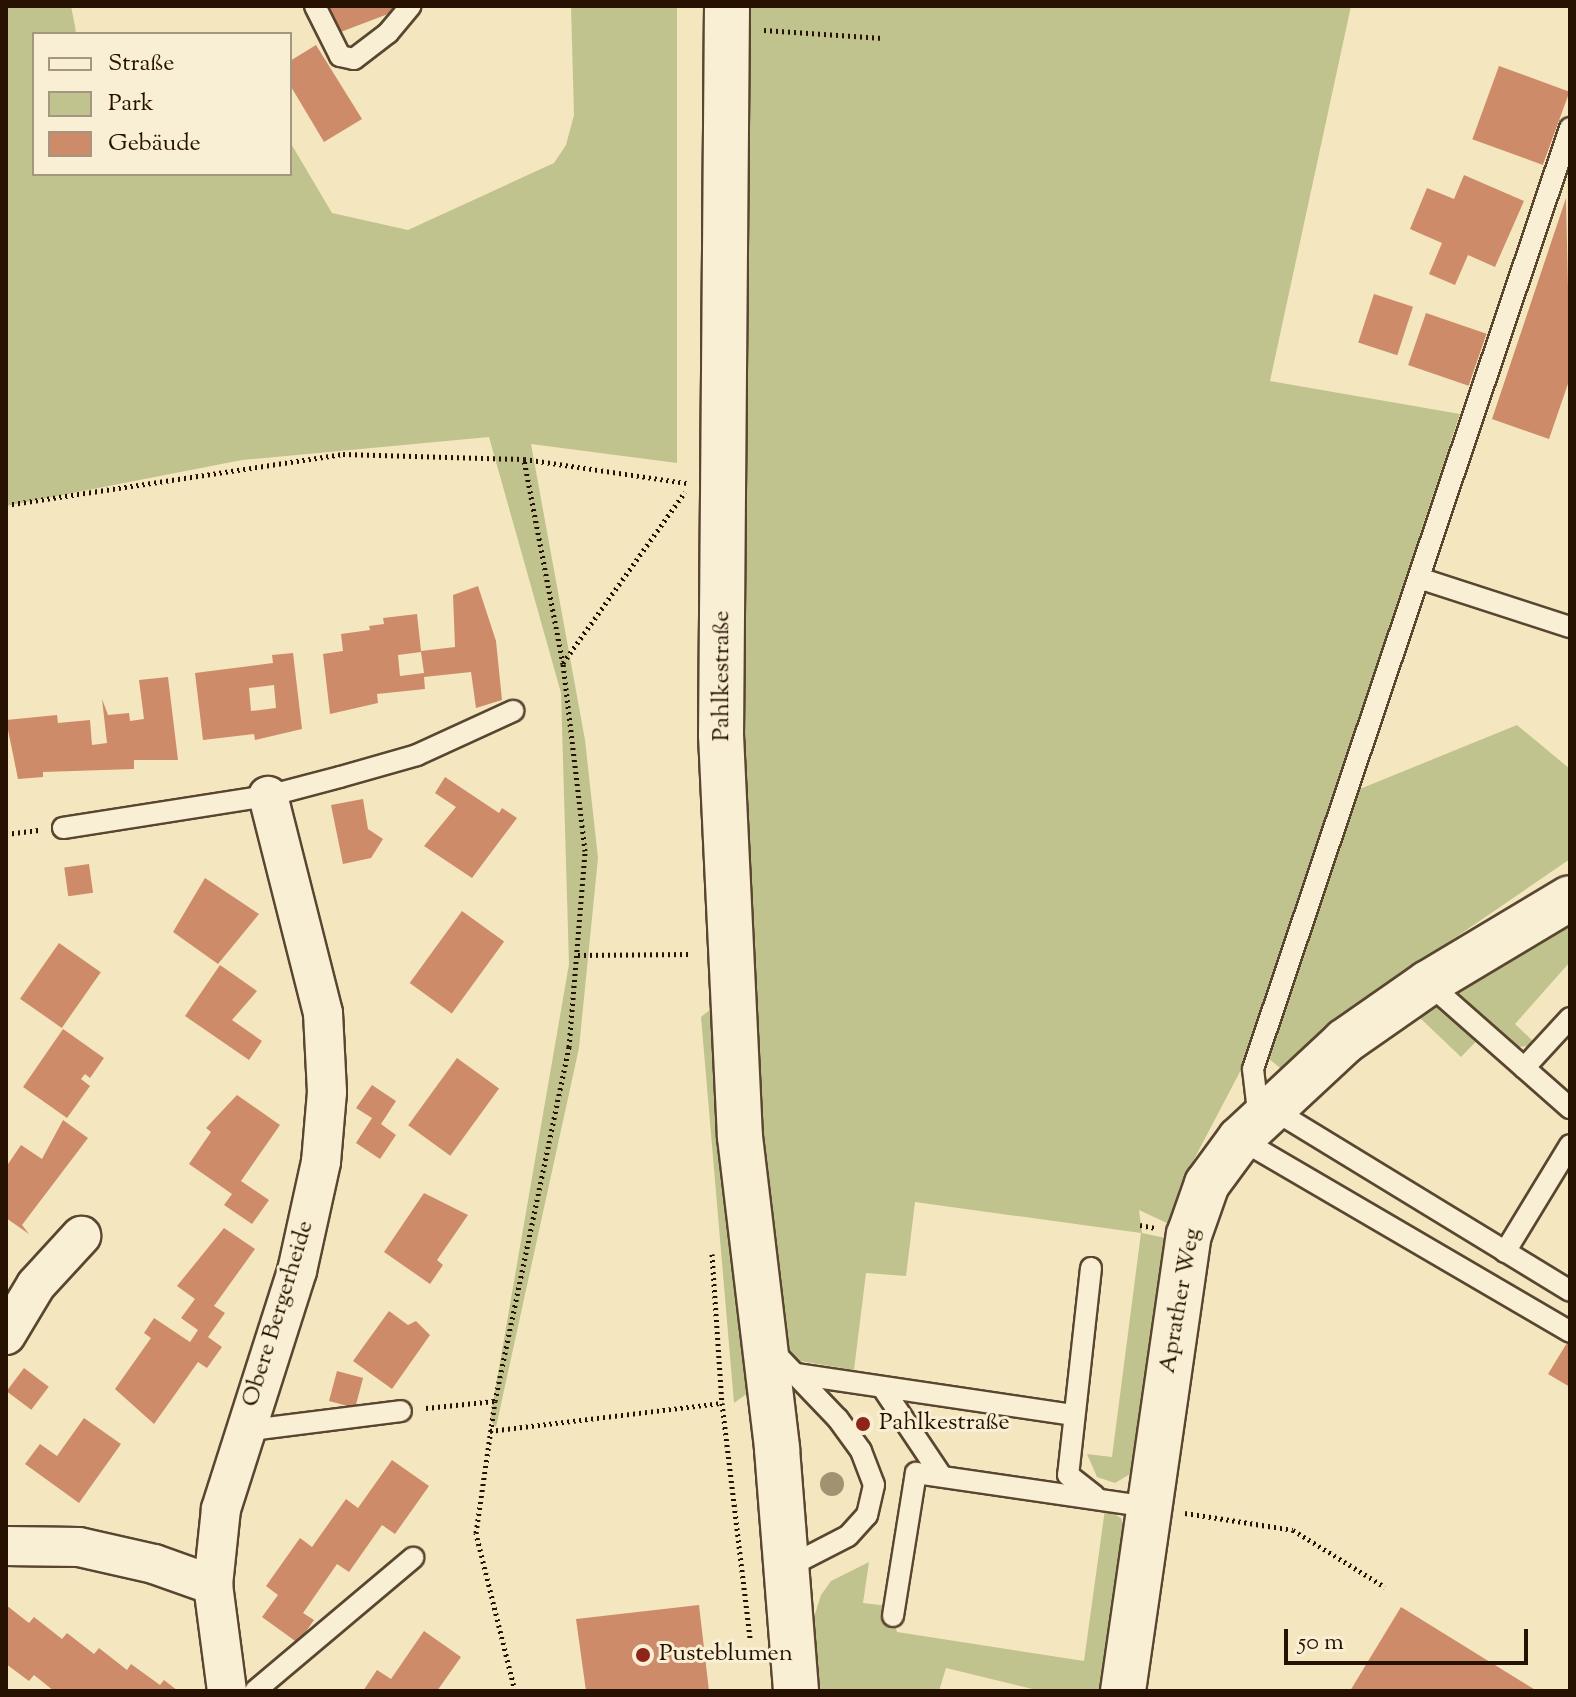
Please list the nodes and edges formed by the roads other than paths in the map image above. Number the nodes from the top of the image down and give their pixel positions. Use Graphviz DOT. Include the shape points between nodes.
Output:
graph roads {
  1 [pos="315,6"];
  2 [pos="411,6"];
  3 [pos="727,16"];
  4 [pos="1570,128"];
  5 [pos="1419,578"];
  6 [pos="1570,627"];
  7 [pos="513,711"];
  8 [pos="268,796"];
  9 [pos="63,828"];
  10 [pos="1570,898"];
  11 [pos="1428,983"];
  12 [pos="1570,1018"];
  13 [pos="1524,1068"];
  14 [pos="1570,1108"];
  15 [pos="1257,1123"];
  16 [pos="1570,1145"];
  17 [pos="81,1236"];
  18 [pos="1505,1252"];
  19 [pos="1091,1268"];
  20 [pos="1564,1287"];
  21 [pos="1542,1315"];
  22 [pos="1570,1332"];
  23 [pos="6,1335"];
  24 [pos="781,1359"];
  25 [pos="882,1387"];
  26 [pos="401,1411"];
  27 [pos="1074,1415"];
  28 [pos="243,1431"];
  29 [pos="941,1475"];
  30 [pos="1098,1498"];
  31 [pos="1149,1507"];
  32 [pos="6,1546"];
  33 [pos="413,1558"];
  34 [pos="788,1567"];
  35 [pos="213,1585"];
  36 [pos="893,1616"];
  37 [pos="227,1691"];
  38 [pos="255,1691"];
  39 [pos="796,1691"];
  40 [pos="1123,1691"];
  1 -- 2 [label="lane" via="340,56 354,59 388,33"];
  3 -- 24 [label="street, Pahlkestraße" via="721,735 740,1137"];
  4 -- 5 [label="lane"];
  5 -- 6 [label="lane"];
  5 -- 15 [label="lane" via="1253,1069"];
  7 -- 8 [label="lane" via="417,755"];
  8 -- 9 [label="lane"];
  8 -- 28 [label="street, Obere Bergerheide" via="323,1013 327,1092 321,1162 297,1271"];
  10 -- 11 [label="street, Aprather Weg"];
  11 -- 13 [label="lane"];
  11 -- 15 [label="street, Aprather Weg" via="1345,1041"];
  12 -- 13 [label="lane"];
  13 -- 14 [label="lane"];
  15 -- 18 [label="lane"];
  15 -- 21 [label="lane"];
  15 -- 31 [label="street, Aprather Weg" via="1207,1184 1189,1235"];
  16 -- 18 [label="lane"];
  17 -- 23 [label="street" via="36,1285"];
  18 -- 20 [label="lane"];
  19 -- 27 [label="lane"];
  20 -- 21 [label="lane"];
  21 -- 22 [label="lane"];
  24 -- 25 [label="lane"];
  24 -- 34 [label="street, Pahlkestraße"];
  24 -- 34 [label="lane" via="838,1419 861,1451 874,1485 867,1515 848,1536"];
  25 -- 27 [label="lane"];
  25 -- 29 [label="lane"];
  26 -- 28 [label="lane"];
  27 -- 30 [label="lane" via="1068,1475"];
  28 -- 35 [label="street, Obere Bergerheide" via="221,1509"];
  29 -- 30 [label="lane"];
  29 -- 36 [label="lane" via="916,1473"];
  30 -- 31 [label="lane"];
  31 -- 40 [label="street, Aprather Weg"];
  32 -- 35 [label="street" via="79,1547 154,1564"];
  33 -- 38 [label="lane"];
  34 -- 39 [label="street, Pahlkestraße"];
  35 -- 37 [label="street, Obere Bergerheide"];
}
